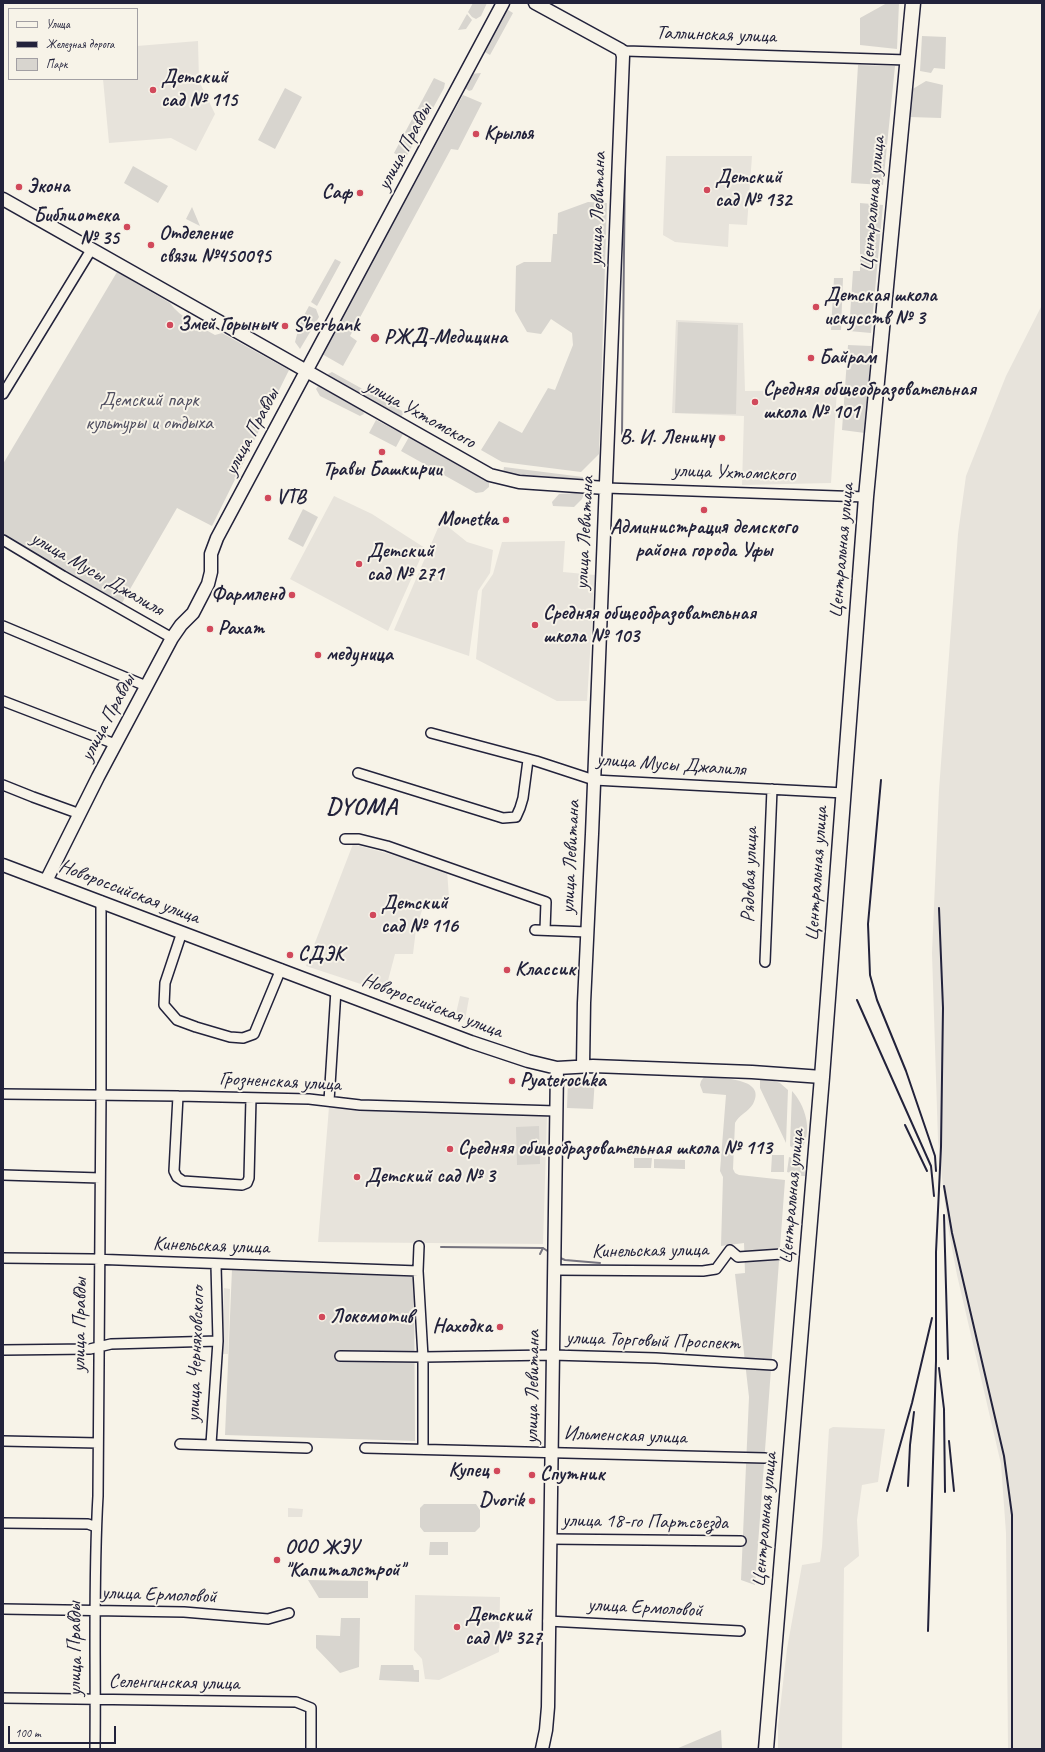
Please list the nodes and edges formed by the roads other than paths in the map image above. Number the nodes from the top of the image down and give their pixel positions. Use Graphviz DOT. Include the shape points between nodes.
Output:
graph roads {
  1 [pos="503,3"];
  2 [pos="535,3"];
  3 [pos="913,3"];
  4 [pos="621,50"];
  5 [pos="907,60"];
  6 [pos="3,199"];
  7 [pos="91,250"];
  8 [pos="307,372"];
  9 [pos="3,394"];
  10 [pos="606,488"];
  11 [pos="866,497"];
  12 [pos="3,540"];
  13 [pos="3,626"];
  14 [pos="172,638"];
  15 [pos="146,686"];
  16 [pos="3,701"];
  17 [pos="431,733"];
  18 [pos="115,744"];
  19 [pos="528,760"];
  20 [pos="358,773"];
  21 [pos="594,780"];
  22 [pos="3,785"];
  23 [pos="772,789"];
  24 [pos="844,793"];
  25 [pos="80,814"];
  26 [pos="344,839"];
  27 [pos="4,869"];
  28 [pos="46,881"];
  29 [pos="101,902"];
  30 [pos="182,932"];
  31 [pos="587,932"];
  32 [pos="765,962"];
  33 [pos="281,969"];
  34 [pos="336,990"];
  35 [pos="583,1066"];
  36 [pos="557,1068"];
  37 [pos="822,1077"];
  38 [pos="3,1094"];
  39 [pos="101,1095"];
  40 [pos="178,1096"];
  41 [pos="251,1098"];
  42 [pos="329,1101"];
  43 [pos="556,1111"];
  44 [pos="3,1175"];
  45 [pos="100,1178"];
  46 [pos="419,1246"];
  47 [pos="782,1254"];
  48 [pos="3,1258"];
  49 [pos="99,1260"];
  50 [pos="216,1264"];
  51 [pos="554,1270"];
  52 [pos="418,1271"];
  53 [pos="218,1342"];
  54 [pos="98,1347"];
  55 [pos="3,1350"];
  56 [pos="552,1355"];
  57 [pos="340,1356"];
  58 [pos="423,1358"];
  59 [pos="772,1365"];
  60 [pos="3,1441"];
  61 [pos="98,1443"];
  62 [pos="180,1444"];
  63 [pos="211,1444"];
  64 [pos="307,1448"];
  65 [pos="365,1448"];
  66 [pos="423,1448"];
  67 [pos="550,1452"];
  68 [pos="765,1458"];
  69 [pos="3,1523"];
  70 [pos="96,1527"];
  71 [pos="550,1539"];
  72 [pos="741,1541"];
  73 [pos="3,1609"];
  74 [pos="94,1611"];
  75 [pos="289,1613"];
  76 [pos="548,1621"];
  77 [pos="740,1631"];
  78 [pos="3,1698"];
  79 [pos="96,1700"];
  80 [pos="95,1749"];
  81 [pos="311,1749"];
  82 [pos="542,1749"];
  83 [pos="766,1749"];
  1 -- 8 [label="street, улица Правды"];
  2 -- 4 [label="street, Таллинская улица"];
  3 -- 5 [label="main road, Центральная улица"];
  4 -- 5 [label="street, Таллинская улица"];
  4 -- 10 [label="street, улица Левитана" via="623,56"];
  5 -- 11 [label="main road, Центральная улица"];
  6 -- 7 [label="street, улица Ухтомского"];
  7 -- 8 [label="street, улица Ухтомского"];
  7 -- 9 [label="street"];
  8 -- 10 [label="street, улица Ухтомского" via="490,475 519,482"];
  8 -- 14 [label="street, улица Правды" via="217,538 211,554 210,578 200,600 193,613"];
  10 -- 11 [label="street, улица Ухтомского"];
  10 -- 21 [label="street, улица Левитана"];
  11 -- 24 [label="main road, Центральная улица"];
  12 -- 14 [label="street, улица Мусы Джалиля"];
  13 -- 15 [label="street"];
  14 -- 15 [label="street, улица Правды"];
  15 -- 18 [label="street, улица Правды"];
  16 -- 18 [label="street"];
  17 -- 19 [label="street, улица Мусы Джалиля"];
  18 -- 25 [label="street, улица Правды"];
  19 -- 20 [label="street" via="520,808 516,817 503,818"];
  19 -- 21 [label="street, улица Мусы Джалиля"];
  21 -- 23 [label="street, улица Мусы Джалиля"];
  21 -- 31 [label="street, улица Левитана"];
  22 -- 25 [label="street"];
  23 -- 24 [label="street, улица Мусы Джалиля"];
  23 -- 32 [label="street, Рядовая улица"];
  24 -- 37 [label="main road, Центральная улица"];
  25 -- 28 [label="street, улица Правды"];
  26 -- 31 [label="street" via="359,839 387,846 546,902 540,930"];
  27 -- 28 [label="street, Новороссийская улица"];
  28 -- 29 [label="street, Новороссийская улица"];
  29 -- 30 [label="street, Новороссийская улица"];
  29 -- 39 [label="street, улица Правды"];
  30 -- 33 [label="street, Новороссийская улица"];
  30 -- 33 [label="street" via="165,983 164,1005 177,1020 230,1037 243,1038 254,1034"];
  31 -- 35 [label="street, улица Левитана"];
  33 -- 34 [label="street, Новороссийская улица"];
  34 -- 36 [label="street, Новороссийская улица" via="471,1042"];
  34 -- 42 [label="street"];
  35 -- 36 [label="street, Новороссийская улица"];
  35 -- 37 [label="street, Новороссийская улица"];
  36 -- 43 [label="street, улица Левитана"];
  37 -- 83 [label="main road, Центральная улица"];
  38 -- 39 [label="street, Грозненская улица"];
  39 -- 40 [label="street, Грозненская улица"];
  39 -- 45 [label="street, улица Правды"];
  40 -- 41 [label="street, Грозненская улица"];
  40 -- 41 [label="street" via="174,1171 177,1178 183,1181 242,1185 247,1183 249,1178"];
  41 -- 42 [label="street, Грозненская улица"];
  42 -- 43 [label="street, Грозненская улица" via="360,1105"];
  43 -- 51 [label="street, улица Левитана"];
  44 -- 45 [label="street"];
  45 -- 49 [label="street, улица Правды"];
  46 -- 52 [label="street"];
  47 -- 51 [label="street, Кинельская улица" via="738,1257 730,1250 716,1269 703,1271"];
  48 -- 49 [label="street, Кинельская улица"];
  49 -- 50 [label="street, Кинельская улица"];
  49 -- 54 [label="street, улица Правды"];
  50 -- 52 [label="street, Кинельская улица"];
  50 -- 53 [label="street, улица Черняховского"];
  51 -- 56 [label="street, улица Левитана"];
  52 -- 58 [label="street"];
  53 -- 54 [label="street" via="111,1344"];
  53 -- 63 [label="street, улица Черняховского"];
  54 -- 55 [label="street"];
  54 -- 61 [label="street, улица Правды"];
  56 -- 58 [label="street, улица Торговый Проспект"];
  56 -- 59 [label="street, улица Торговый Проспект"];
  56 -- 67 [label="street, улица Левитана"];
  57 -- 58 [label="street, улица Торговый Проспект"];
  58 -- 66 [label="street"];
  60 -- 61 [label="street"];
  61 -- 70 [label="street, улица Правды"];
  62 -- 63 [label="street"];
  63 -- 64 [label="street"];
  65 -- 66 [label="street, Ильменская улица"];
  66 -- 67 [label="street, Ильменская улица"];
  67 -- 68 [label="street, Ильменская улица"];
  67 -- 71 [label="street, улица Левитана"];
  69 -- 70 [label="street" via="88,1524"];
  70 -- 74 [label="street, улица Правды"];
  71 -- 72 [label="street, улица 18-го Партсъезда"];
  71 -- 76 [label="street, улица Левитана"];
  73 -- 74 [label="street, улица Ермоловой"];
  74 -- 75 [label="street, улица Ермоловой" via="184,1612 268,1619"];
  74 -- 79 [label="street, улица Правды"];
  76 -- 77 [label="street, улица Ермоловой"];
  76 -- 82 [label="street, улица Левитана" via="548,1707"];
  78 -- 79 [label="street, Селенгинская улица"];
  79 -- 80 [label="street, улица Правды"];
  79 -- 81 [label="street, Селенгинская улица" via="296,1702 311,1708"];
}
